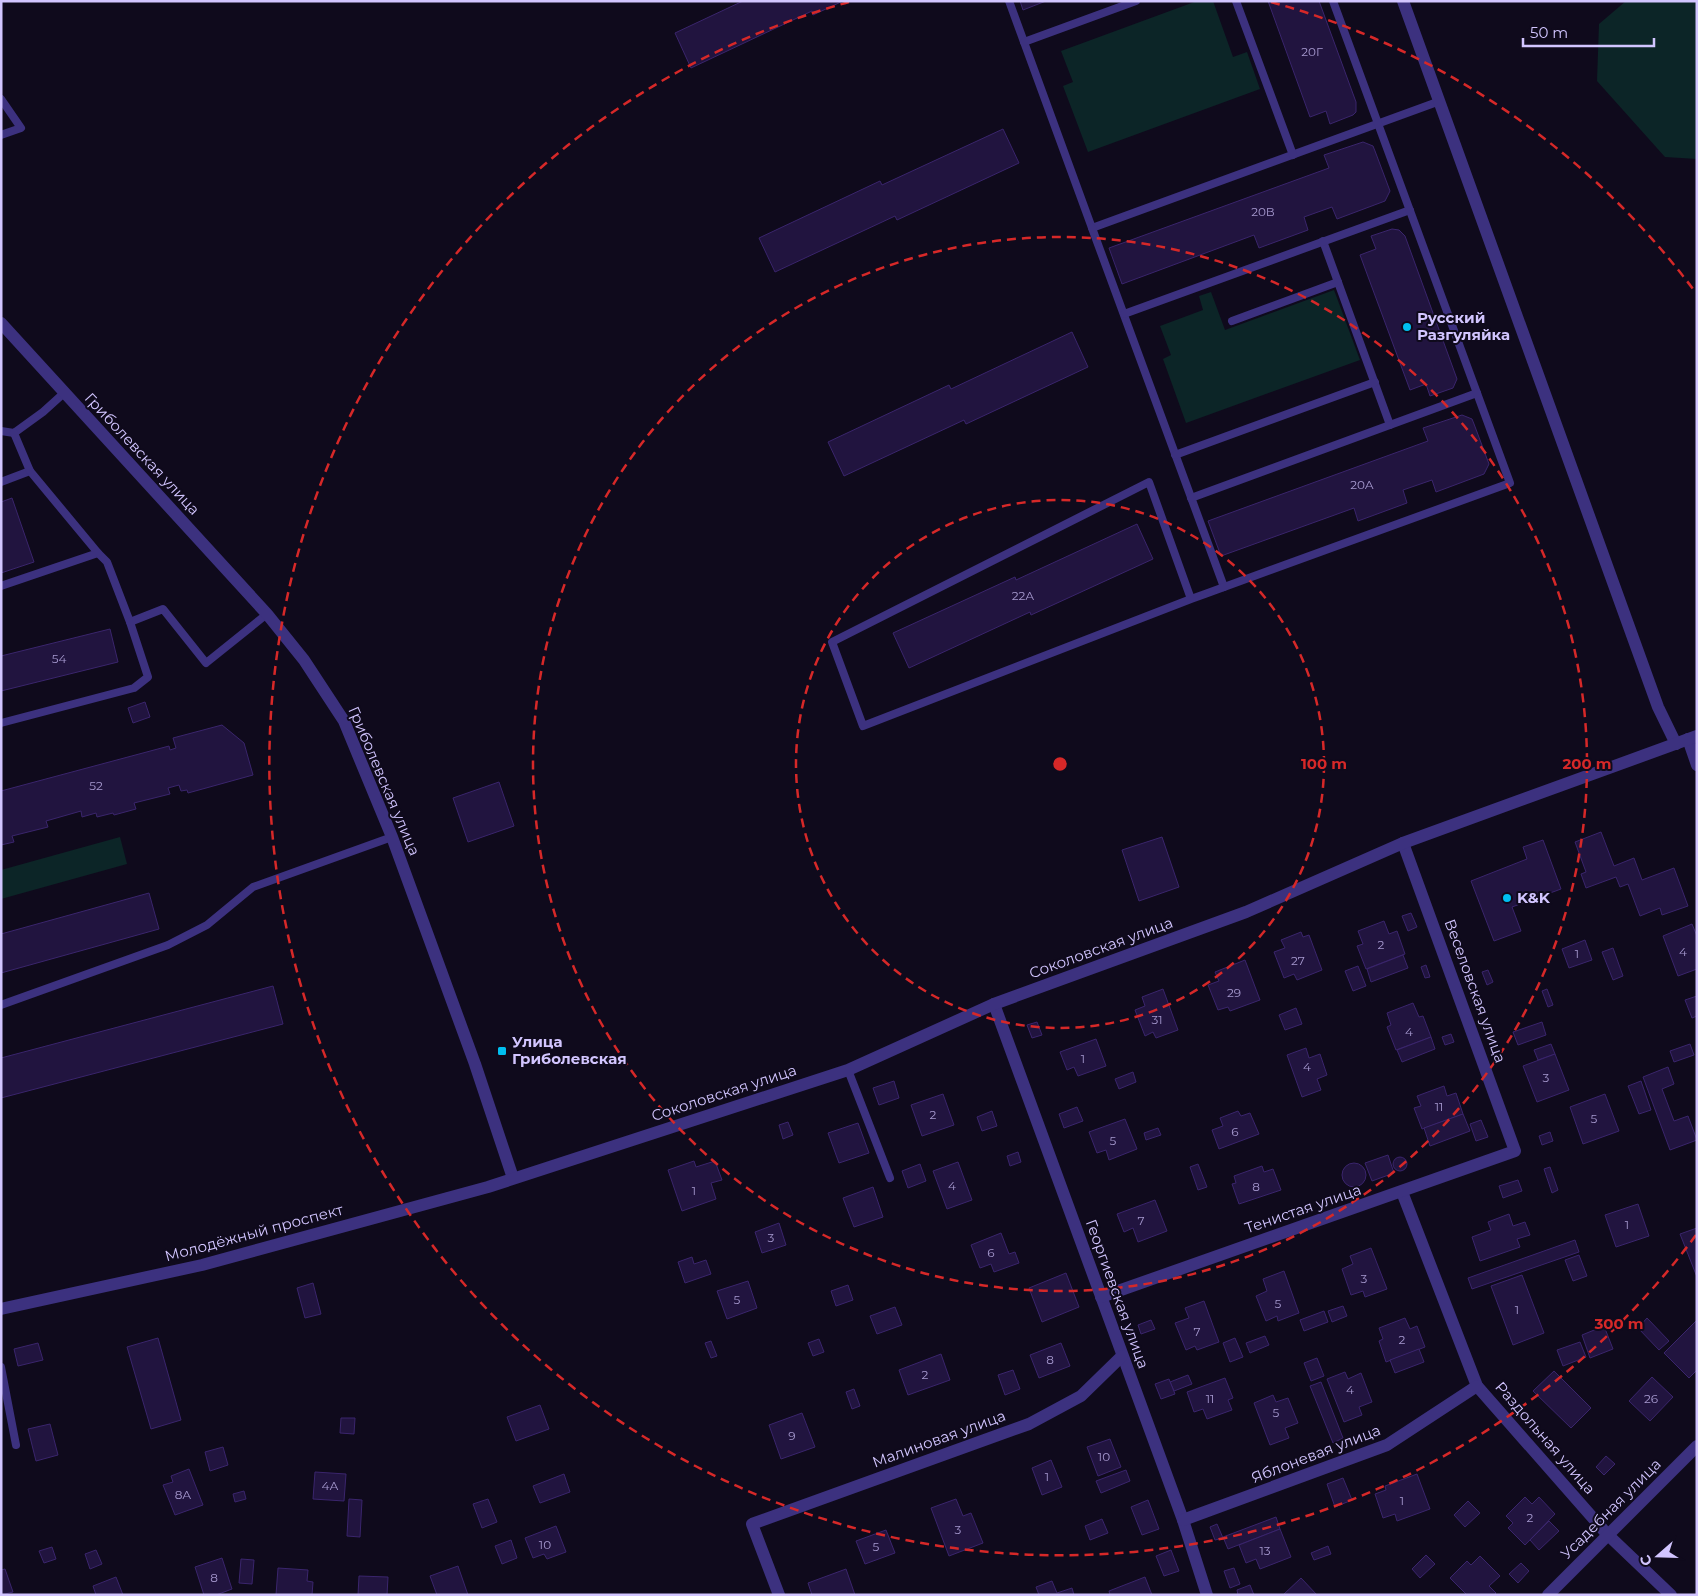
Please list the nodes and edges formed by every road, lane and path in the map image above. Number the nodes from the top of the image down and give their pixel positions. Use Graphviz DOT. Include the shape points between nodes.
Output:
graph roads {
  1 [pos="1009,1"];
  2 [pos="1136,1"];
  3 [pos="1236,1"];
  4 [pos="1334,1"];
  5 [pos="1403,1"];
  6 [pos="1024,42"];
  7 [pos="1,99"];
  8 [pos="1440,101"];
  9 [pos="1378,124"];
  10 [pos="1,135"];
  11 [pos="1293,155"];
  12 [pos="1410,210"];
  13 [pos="1092,228"];
  14 [pos="1323,241"];
  15 [pos="1338,282"];
  16 [pos="1124,314"];
  17 [pos="1232,321"];
  18 [pos="1,323"];
  19 [pos="1375,382"];
  20 [pos="64,393"];
  21 [pos="1477,393"];
  22 [pos="1390,425"];
  23 [pos="1,431"];
  24 [pos="14,433"];
  25 [pos="1175,455"];
  26 [pos="30,471"];
  27 [pos="1,482"];
  28 [pos="1191,498"];
  29 [pos="98,553"];
  30 [pos="1,586"];
  31 [pos="1224,587"];
  32 [pos="1191,600"];
  33 [pos="267,614"];
  34 [pos="130,622"];
  35 [pos="1,723"];
  36 [pos="1687,740"];
  37 [pos="1697,765"];
  38 [pos="392,837"];
  39 [pos="1403,843"];
  40 [pos="994,1004"];
  41 [pos="1,1005"];
  42 [pos="848,1070"];
  43 [pos="1516,1151"];
  44 [pos="513,1178"];
  45 [pos="890,1178"];
  46 [pos="1402,1192"];
  47 [pos="1101,1297"];
  48 [pos="1,1309"];
  49 [pos="1122,1356"];
  50 [pos="1,1367"];
  51 [pos="1478,1386"];
  52 [pos="16,1445"];
  53 [pos="1697,1446"];
  54 [pos="1184,1520"];
  55 [pos="1607,1534"];
  56 [pos="779,1595"];
  57 [pos="1208,1595"];
  58 [pos="1548,1595"];
  59 [pos="1671,1595"];
  1 -- 6 [label="lane"];
  2 -- 6 [label="lane"];
  3 -- 11 [label="lane"];
  4 -- 9 [label="lane"];
  5 -- 8 [label="street"];
  6 -- 13 [label="lane"];
  7 -- 10 [label="lane" via="21,128"];
  8 -- 9 [label="lane"];
  8 -- 36 [label="street" via="1658,707"];
  9 -- 11 [label="lane"];
  9 -- 12 [label="lane"];
  11 -- 13 [label="lane"];
  12 -- 14 [label="lane"];
  12 -- 21 [label="lane"];
  13 -- 16 [label="lane"];
  14 -- 15 [label="lane"];
  14 -- 16 [label="lane"];
  15 -- 17 [label="lane"];
  15 -- 19 [label="lane"];
  16 -- 25 [label="lane"];
  18 -- 20 [label="street, Гриболевская улица"];
  19 -- 22 [label="lane"];
  19 -- 25 [label="lane"];
  20 -- 24 [label="lane"];
  20 -- 33 [label="street, Гриболевская улица"];
  21 -- 22 [label="lane"];
  21 -- 31 [label="lane" via="1510,483"];
  22 -- 28 [label="lane"];
  23 -- 24 [label="lane"];
  24 -- 26 [label="lane"];
  25 -- 28 [label="lane"];
  26 -- 27 [label="lane"];
  26 -- 29 [label="lane"];
  28 -- 31 [label="lane"];
  29 -- 30 [label="lane"];
  29 -- 34 [label="lane" via="107,562"];
  31 -- 32 [label="lane"];
  32 -- 32 [label="lane" via="863,726 832,642 1150,482"];
  33 -- 34 [label="lane" via="206,663 164,609"];
  33 -- 38 [label="street, Гриболевская улица" via="304,660 344,721"];
  34 -- 35 [label="lane" via="148,677 134,688"];
  36 -- 37 [label="street"];
  36 -- 39 [label="street, Соколовская улица"];
  38 -- 41 [label="lane" via="253,887 207,925 168,945"];
  38 -- 44 [label="street, Гриболевская улица"];
  39 -- 40 [label="street, Соколовская улица" via="1246,912"];
  39 -- 43 [label="street, Веселовская улица"];
  40 -- 42 [label="street, Соколовская улица"];
  40 -- 47 [label="street, Георгиевская улица"];
  42 -- 44 [label="street, Соколовская улица"];
  42 -- 45 [label="lane"];
  43 -- 46 [label="street, Тенистая улица"];
  44 -- 48 [label="street, Молодёжный проспект" via="202,1265"];
  46 -- 47 [label="street, Тенистая улица"];
  46 -- 51 [label="street, Раздольная улица"];
  47 -- 49 [label="street, Георгиевская улица"];
  49 -- 54 [label="street, Георгиевская улица"];
  49 -- 56 [label="street, Малиновая улица" via="1081,1396 1029,1424 752,1524"];
  50 -- 52 [label="lane"];
  51 -- 54 [label="street, Яблоневая улица" via="1387,1445"];
  51 -- 55 [label="street, Раздольная улица"];
  53 -- 55 [label="street, Усадебная улица"];
  54 -- 57 [label="street, Георгиевская улица"];
  55 -- 58 [label="street, Усадебная улица"];
  55 -- 59 [label="street, Раздольная улица"];
}
